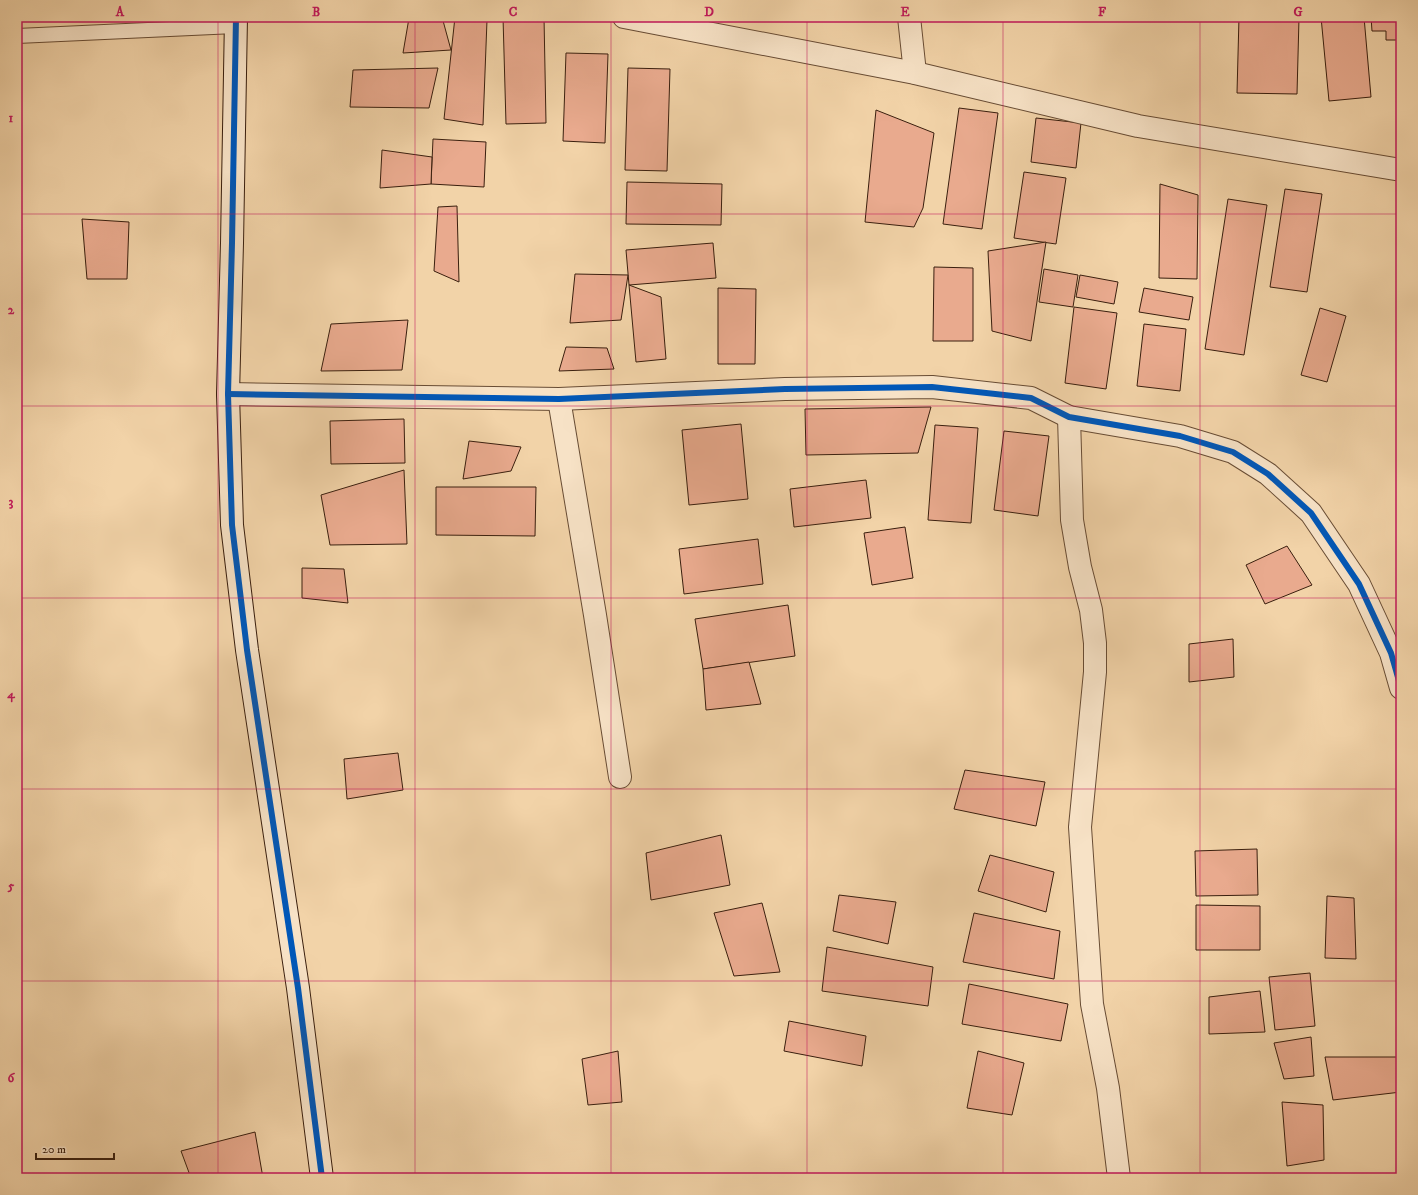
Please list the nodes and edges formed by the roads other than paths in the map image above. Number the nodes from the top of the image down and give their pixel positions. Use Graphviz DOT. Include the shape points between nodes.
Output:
graph roads {
  1 [pos="624,17"];
  2 [pos="909,17"];
  3 [pos="235,21"];
  4 [pos="17,36"];
  5 [pos="915,72"];
  6 [pos="1401,170"];
  7 [pos="228,394"];
  8 [pos="559,399"];
  9 [pos="1069,417"];
  10 [pos="1401,688"];
  11 [pos="620,777"];
  12 [pos="322,1178"];
  13 [pos="1119,1178"];
  1 -- 5 [label="street"];
  2 -- 5 [label="street"];
  3 -- 4 [label="lane"];
  3 -- 7 [label="street"];
  5 -- 6 [label="street" via="1138,126"];
  7 -- 8 [label="street"];
  7 -- 12 [label="street" via="232,525 247,650 298,988"];
  8 -- 9 [label="street" via="784,389 932,387 1031,398"];
  8 -- 11 [label="street"];
  9 -- 10 [label="street" via="1180,436 1233,452 1268,474 1311,513 1359,584 1391,653"];
  9 -- 13 [label="street" via="1072,520 1091,610 1095,643 1080,827 1092,1004 1108,1088"];
}
